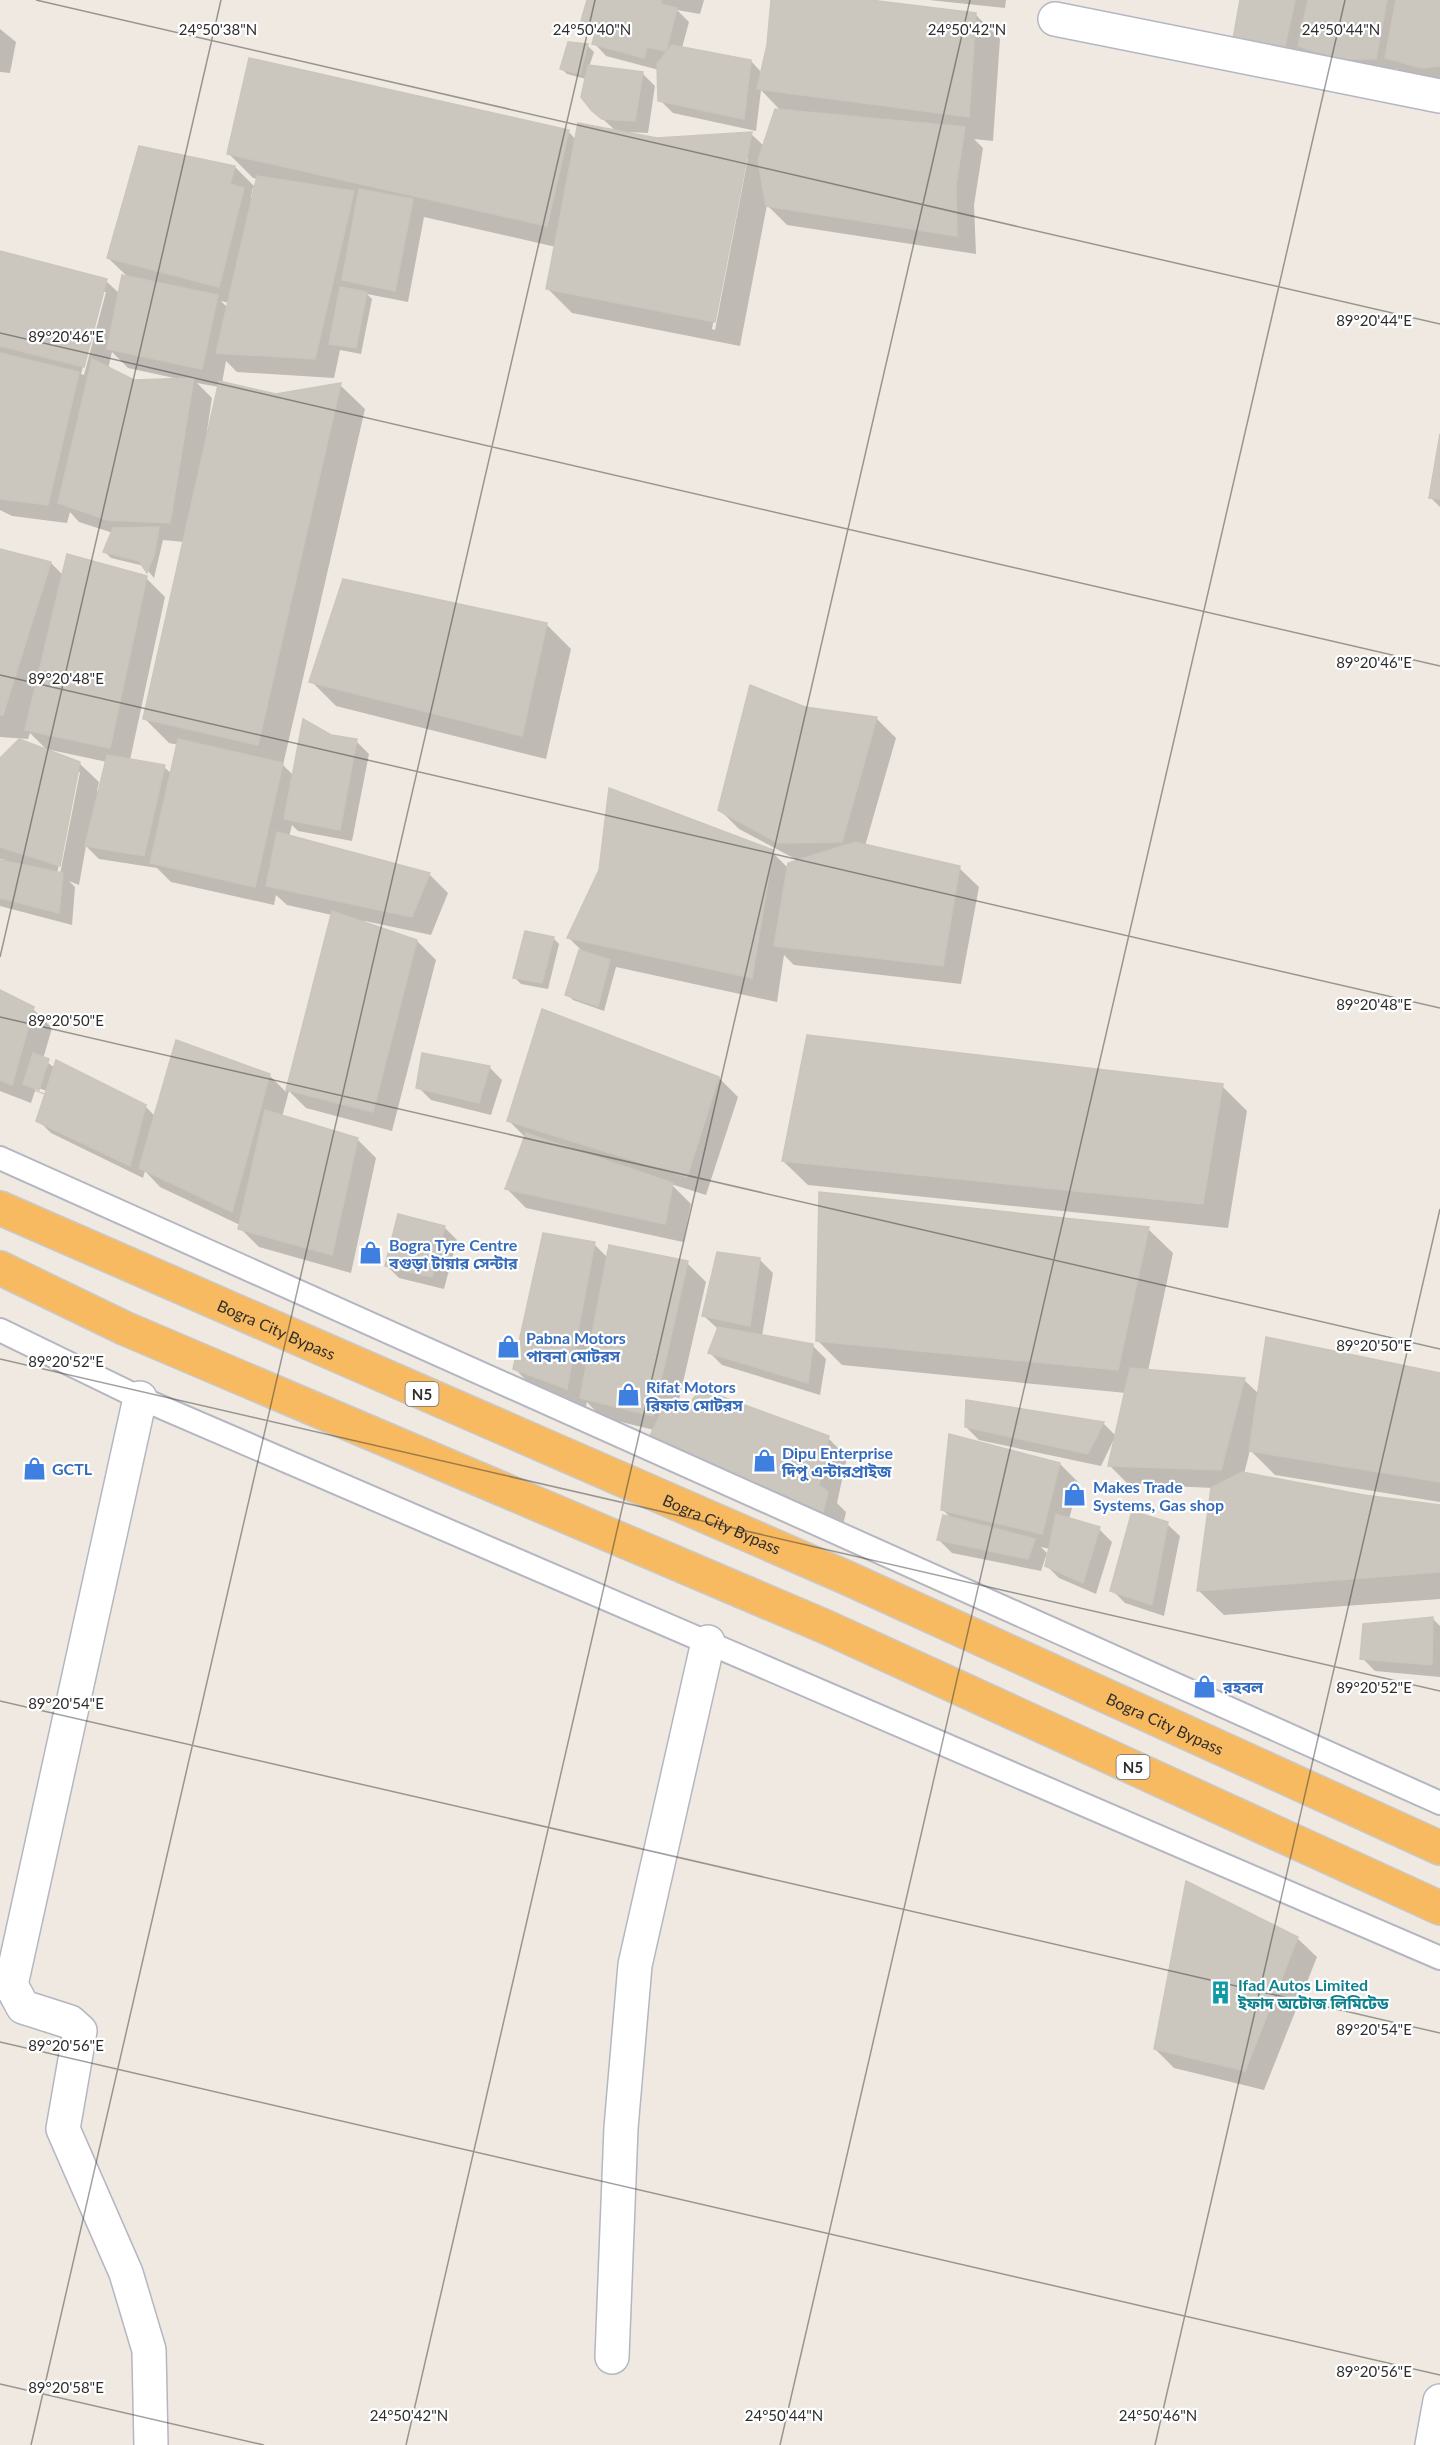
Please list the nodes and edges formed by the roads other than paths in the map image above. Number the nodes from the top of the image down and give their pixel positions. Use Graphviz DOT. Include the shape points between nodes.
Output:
graph roads {
  1 [pos="1055,19"];
  2 [pos="1440,96"];
  3 [pos="0,1158"];
  4 [pos="0,1208"];
  5 [pos="0,1268"];
  6 [pos="0,1330"];
  7 [pos="140,1398"];
  8 [pos="708,1642"];
  9 [pos="1440,1803"];
  10 [pos="1440,1848"];
  11 [pos="1440,1908"];
  12 [pos="1440,1958"];
  13 [pos="612,2357"];
  14 [pos="1440,2401"];
  15 [pos="151,2445"];
  16 [pos="1432,2445"];
  1 -- 2 [label="street"];
  3 -- 9 [label="lane"];
  4 -- 10 [label="highway, Bogra City Bypass / N5" via="845,1577"];
  5 -- 11 [label="highway, N5" via="124,1328 826,1627"];
  6 -- 7 [label="lane"];
  7 -- 8 [label="lane"];
  7 -- 15 [label="street" via="11,1985 23,2007 70,2022 80,2031 63,2129 126,2273 149,2350"];
  8 -- 12 [label="lane"];
  8 -- 13 [label="street" via="635,1965 621,2128"];
  14 -- 16 [label="street"];
}
